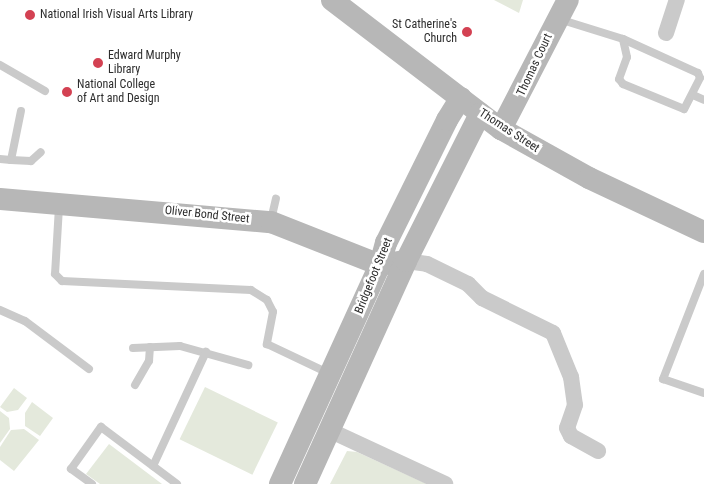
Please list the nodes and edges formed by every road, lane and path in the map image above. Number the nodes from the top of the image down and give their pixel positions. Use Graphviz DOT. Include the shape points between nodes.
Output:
graph roads {
  1 [pos="332,0"];
  2 [pos="677,0"];
  3 [pos="562,9"];
  4 [pos="666,33"];
  5 [pos="623,39"];
  6 [pos="0,65"];
  7 [pos="45,91"];
  8 [pos="693,95"];
  9 [pos="461,98"];
  10 [pos="704,100"];
  11 [pos="20,111"];
  12 [pos="480,114"];
  13 [pos="501,129"];
  14 [pos="41,152"];
  15 [pos="0,159"];
  16 [pos="11,160"];
  17 [pos="0,199"];
  18 [pos="276,199"];
  19 [pos="59,205"];
  20 [pos="271,222"];
  21 [pos="704,232"];
  22 [pos="406,261"];
  23 [pos="380,265"];
  24 [pos="704,274"];
  25 [pos="0,310"];
  26 [pos="150,347"];
  27 [pos="134,348"];
  28 [pos="206,352"];
  29 [pos="248,365"];
  30 [pos="90,369"];
  31 [pos="332,374"];
  32 [pos="134,385"];
  33 [pos="704,393"];
  34 [pos="331,431"];
  35 [pos="598,451"];
  36 [pos="153,466"];
  37 [pos="92,484"];
  38 [pos="177,484"];
  39 [pos="280,484"];
  40 [pos="305,484"];
  41 [pos="445,484"];
  1 -- 9 [label="main road, Thomas Street"];
  2 -- 4 [label="street"];
  3 -- 5 [label="lane"];
  3 -- 13 [label="main road, Thomas Court"];
  5 -- 8 [label="lane" via="698,73 700,78"];
  5 -- 8 [label="lane" via="627,47 619,79 623,84 676,108 684,108"];
  6 -- 7 [label="lane"];
  8 -- 10 [label="lane"];
  9 -- 12 [label="main road, Thomas Street"];
  9 -- 23 [label="main road, Bridgefoot Street" via="386,243"];
  11 -- 16 [label="lane"];
  12 -- 13 [label="main road, Thomas Street"];
  12 -- 22 [label="main road, Bridgefoot Street"];
  13 -- 21 [label="main road, Thomas Street" via="589,178"];
  14 -- 16 [label="lane" via="31,161"];
  15 -- 16 [label="lane"];
  17 -- 19 [label="main road, Oliver Bond Street"];
  18 -- 20 [label="lane"];
  19 -- 20 [label="main road, Oliver Bond Street" via="141,209"];
  19 -- 31 [label="lane" via="55,274 62,281 250,290 267,300 273,312 267,344"];
  20 -- 23 [label="main road, Oliver Bond Street"];
  22 -- 23 [label="main road"];
  22 -- 34 [label="main road, Bridgefoot Street"];
  22 -- 35 [label="street" via="427,264 468,284 482,298 553,333 575,405 567,428 571,436"];
  23 -- 31 [label="main road, Bridgefoot Street"];
  24 -- 33 [label="lane" via="663,379"];
  25 -- 30 [label="lane" via="25,321"];
  26 -- 27 [label="lane"];
  26 -- 28 [label="lane" via="180,346"];
  26 -- 32 [label="lane" via="148,361"];
  28 -- 29 [label="lane"];
  28 -- 36 [label="lane"];
  31 -- 39 [label="main road, Bridgefoot Street"];
  34 -- 40 [label="main road, Bridgefoot Street"];
  34 -- 41 [label="street"];
  36 -- 37 [label="lane" via="101,427 71,469"];
  36 -- 38 [label="lane"];
}
